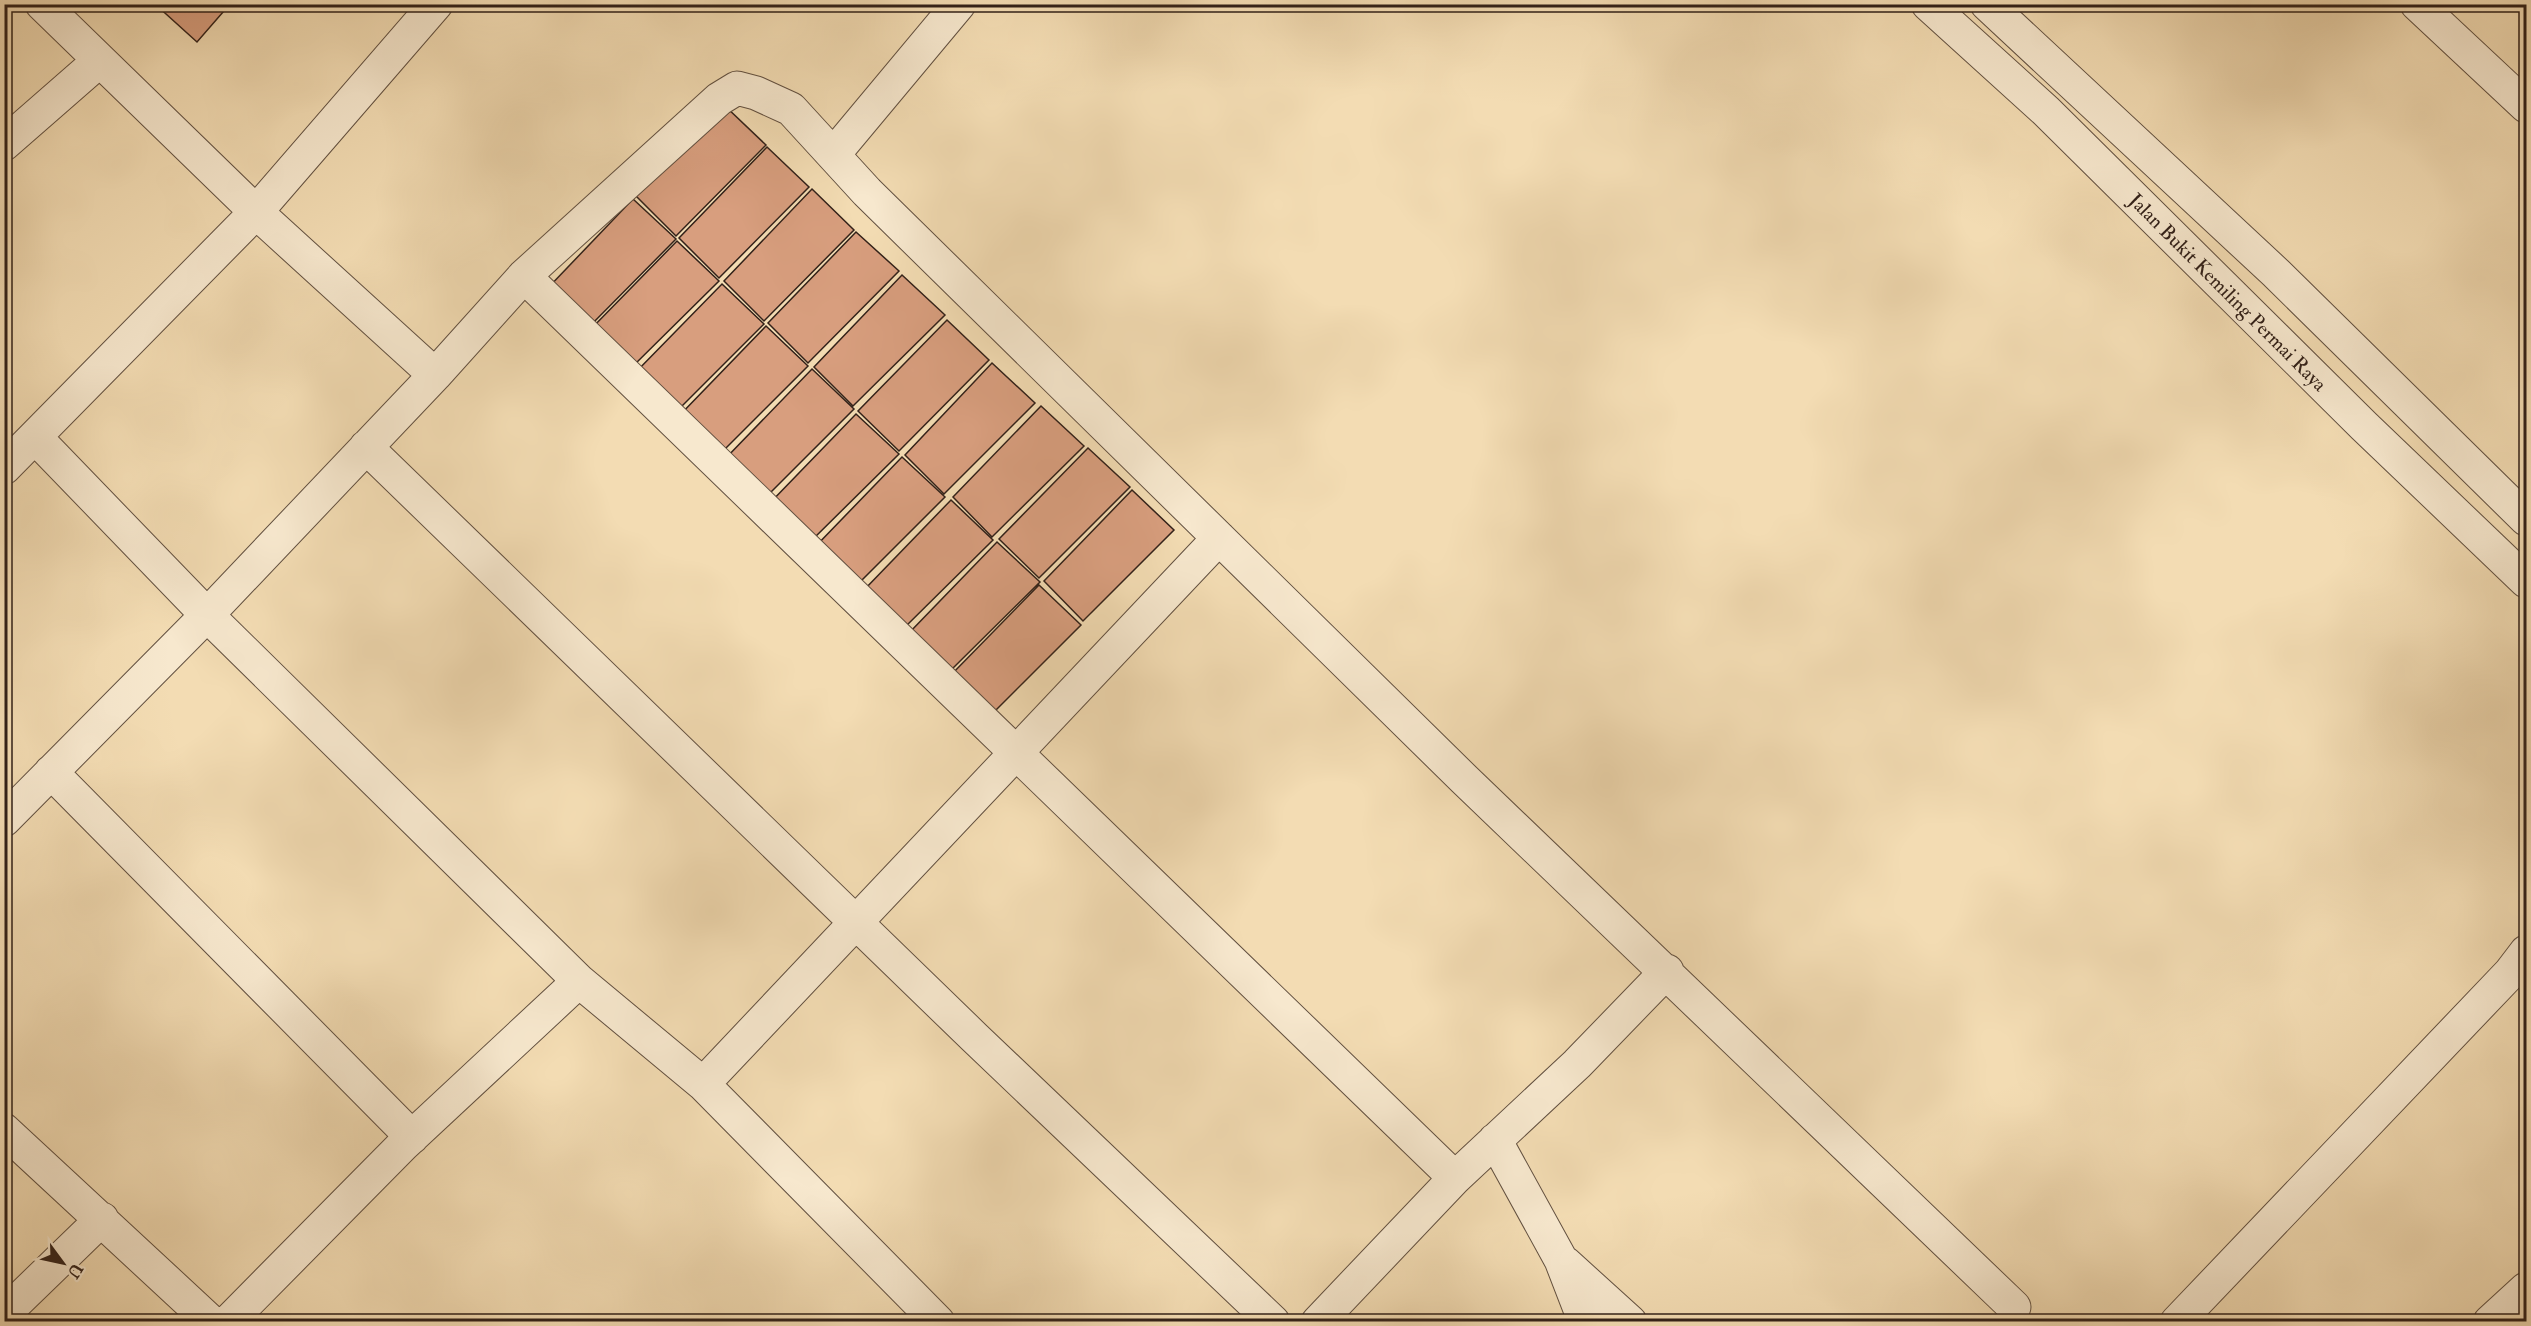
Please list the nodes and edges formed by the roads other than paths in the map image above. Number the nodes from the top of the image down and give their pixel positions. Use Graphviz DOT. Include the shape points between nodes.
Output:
graph roads {
  1 [pos="42,4"];
  2 [pos="436,4"];
  3 [pos="959,4"];
  4 [pos="1928,4"];
  5 [pos="1988,4"];
  6 [pos="2417,4"];
  7 [pos="99,61"];
  8 [pos="2526,106"];
  9 [pos="4,144"];
  10 [pos="833,155"];
  11 [pos="256,212"];
  12 [pos="524,276"];
  13 [pos="435,375"];
  14 [pos="35,437"];
  15 [pos="366,447"];
  16 [pos="4,468"];
  17 [pos="2526,519"];
  18 [pos="1219,538"];
  19 [pos="2526,581"];
  20 [pos="207,615"];
  21 [pos="1015,752"];
  22 [pos="51,772"];
  23 [pos="4,820"];
  24 [pos="857,922"];
  25 [pos="1667,970"];
  26 [pos="2521,970"];
  27 [pos="579,981"];
  28 [pos="703,1084"];
  29 [pos="4,1130"];
  30 [pos="412,1137"];
  31 [pos="1495,1140"];
  32 [pos="1455,1178"];
  33 [pos="102,1219"];
  34 [pos="1561,1260"];
  35 [pos="2526,1289"];
  36 [pos="2013,1307"];
  37 [pos="4,1314"];
  38 [pos="211,1322"];
  39 [pos="228,1322"];
  40 [pos="938,1322"];
  41 [pos="1273,1322"];
  42 [pos="1318,1322"];
  43 [pos="1585,1322"];
  44 [pos="1630,1322"];
  45 [pos="2177,1322"];
  46 [pos="2490,1322"];
  1 -- 7 [label="street"];
  2 -- 11 [label="street"];
  3 -- 10 [label="street"];
  4 -- 19 [label="street, Jalan Bukit Kemiling Permai Raya" via="2046,111"];
  5 -- 17 [label="street" via="2276,273"];
  6 -- 8 [label="street"];
  7 -- 9 [label="street"];
  7 -- 11 [label="street"];
  10 -- 12 [label="street" via="791,109 737,88 719,99"];
  10 -- 18 [label="street"];
  11 -- 13 [label="street"];
  11 -- 14 [label="street"];
  12 -- 13 [label="street"];
  12 -- 21 [label="street"];
  13 -- 15 [label="street"];
  14 -- 16 [label="street"];
  14 -- 20 [label="street"];
  15 -- 20 [label="street"];
  15 -- 24 [label="street"];
  18 -- 21 [label="street"];
  18 -- 25 [label="street" via="1464,779"];
  20 -- 22 [label="street"];
  20 -- 27 [label="street"];
  21 -- 24 [label="street"];
  21 -- 32 [label="street"];
  22 -- 23 [label="street"];
  22 -- 30 [label="street"];
  24 -- 28 [label="street"];
  24 -- 41 [label="street"];
  25 -- 31 [label="street" via="1577,1064"];
  25 -- 36 [label="street"];
  26 -- 45 [label="street"];
  27 -- 28 [label="street"];
  27 -- 30 [label="street"];
  28 -- 40 [label="street"];
  29 -- 33 [label="street"];
  30 -- 39 [label="street"];
  31 -- 32 [label="street"];
  31 -- 34 [label="street"];
  32 -- 42 [label="street"];
  33 -- 37 [label="street"];
  33 -- 38 [label="street"];
  34 -- 43 [label="street"];
  34 -- 44 [label="street"];
  35 -- 46 [label="street"];
}
